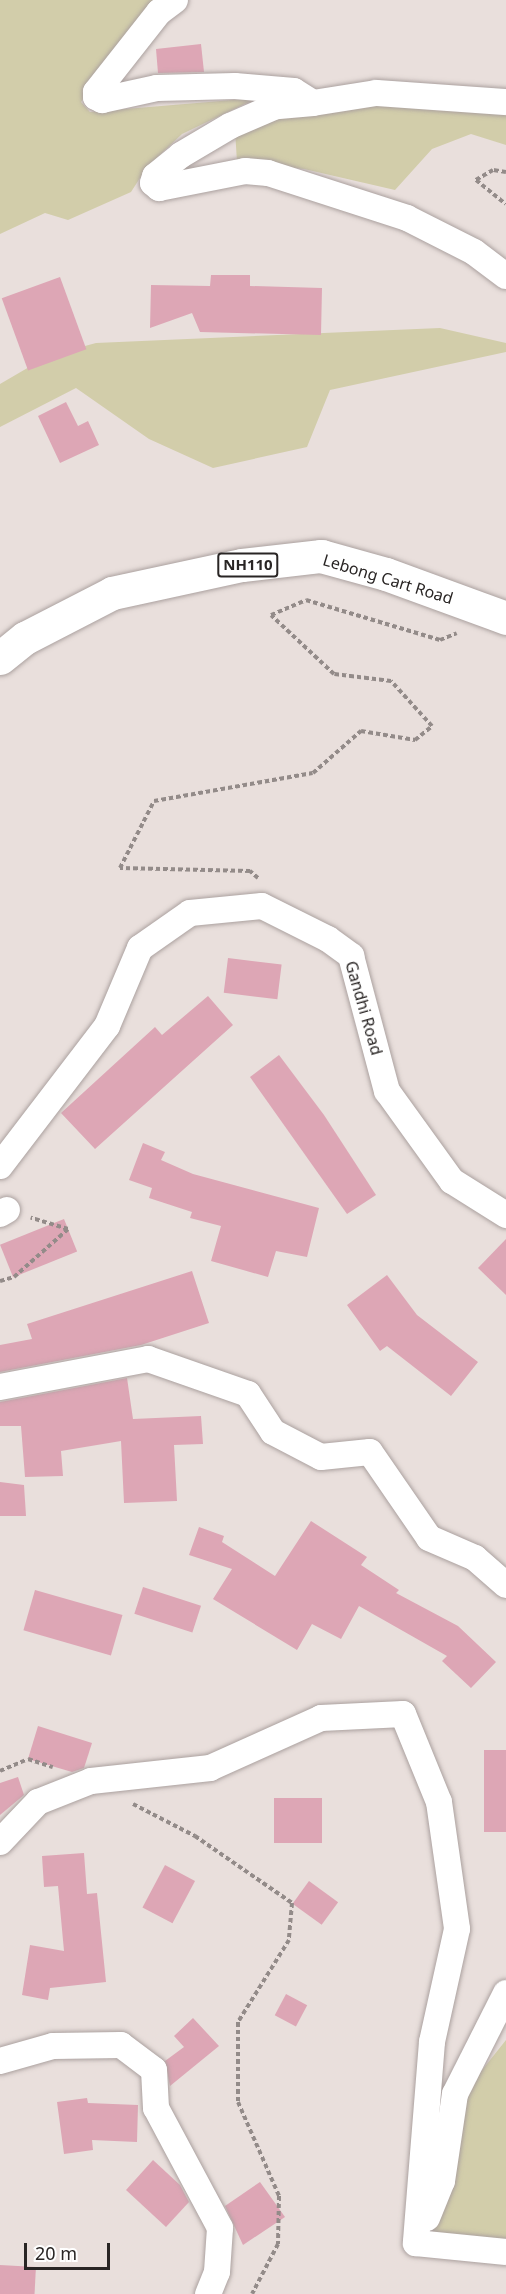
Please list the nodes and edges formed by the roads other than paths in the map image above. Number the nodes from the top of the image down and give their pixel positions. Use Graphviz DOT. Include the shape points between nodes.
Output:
graph roads {
  1 [pos="175,0"];
  2 [pos="506,102"];
  3 [pos="312,103"];
  4 [pos="506,276"];
  5 [pos="504,617"];
  6 [pos="0,658"];
  7 [pos="0,1166"];
  8 [pos="506,1215"];
  9 [pos="0,1387"];
  10 [pos="506,1585"];
  11 [pos="0,1842"];
  12 [pos="506,1993"];
  13 [pos="0,2061"];
  14 [pos="416,2243"];
  15 [pos="506,2252"];
  16 [pos="208,2294"];
  1 -- 3 [label="street" via="159,12 96,97 102,100 158,88 235,86 294,91"];
  2 -- 3 [label="street" via="376,93"];
  3 -- 4 [label="street" via="276,106 230,126 181,155 155,176 153,183 168,189 245,171 268,173 407,218 474,252"];
  5 -- 6 [label="highway, Lebong Cart Road / NH110" via="321,556 242,566 112,593 25,638"];
  7 -- 8 [label="street, Gandhi Road" via="107,1026 141,948 190,913 262,906 328,939 351,956 387,1091 452,1181"];
  9 -- 10 [label="street" via="148,1359 248,1394 273,1432 321,1457 370,1452 429,1538 475,1558"];
  11 -- 14 [label="street" via="38,1802 91,1781 210,1768 321,1718 403,1714 439,1802 457,1929 432,2042"];
  12 -- 14 [label="street" via="455,2094 442,2181"];
  13 -- 16 [label="street" via="53,2046 121,2045 154,2070 156,2108 220,2228 217,2272"];
  14 -- 15 [label="street"];
}
